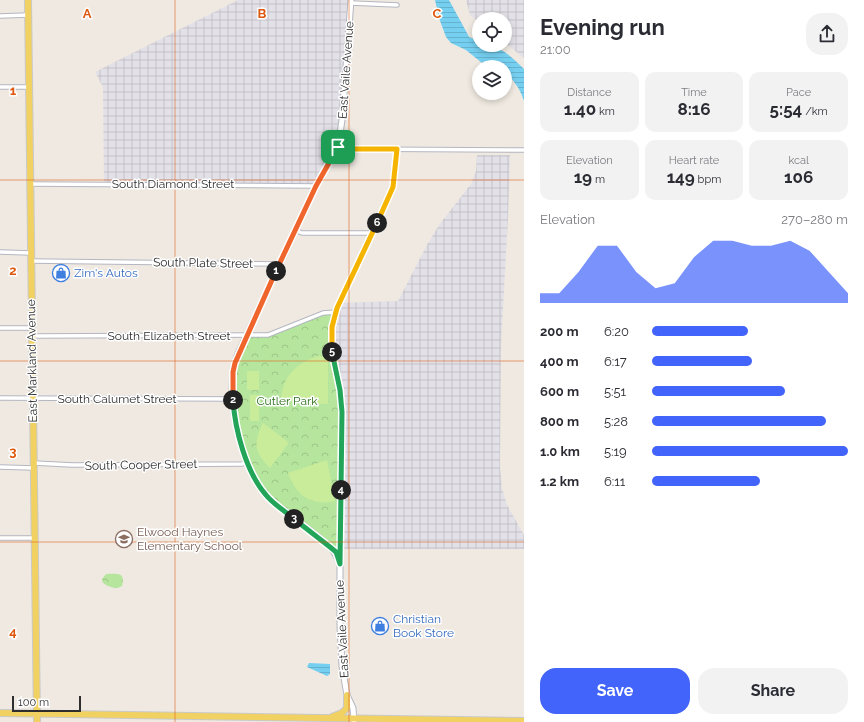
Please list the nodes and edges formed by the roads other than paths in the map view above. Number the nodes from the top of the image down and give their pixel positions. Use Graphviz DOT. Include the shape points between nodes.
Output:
graph roads {
  1 [pos="28,0"];
  2 [pos="351,2"];
  3 [pos="397,5"];
  4 [pos="28,15"];
  5 [pos="0,16"];
  6 [pos="0,87"];
  7 [pos="28,87"];
  8 [pos="338,147"];
  9 [pos="397,149"];
  10 [pos="524,150"];
  11 [pos="30,184"];
  12 [pos="316,186"];
  13 [pos="295,230"];
  14 [pos="372,233"];
  15 [pos="0,252"];
  16 [pos="30,253"];
  17 [pos="31,261"];
  18 [pos="280,264"];
  19 [pos="336,312"];
  20 [pos="0,328"];
  21 [pos="32,328"];
  22 [pos="32,336"];
  23 [pos="246,336"];
  24 [pos="0,398"];
  25 [pos="233,398"];
  26 [pos="33,399"];
  27 [pos="248,462"];
  28 [pos="34,465"];
  29 [pos="0,467"];
  30 [pos="0,538"];
  31 [pos="35,538"];
  32 [pos="340,564"];
  33 [pos="347,694"];
  34 [pos="0,712"];
  35 [pos="37,713"];
  36 [pos="326,718"];
  37 [pos="354,720"];
  38 [pos="524,721"];
  39 [pos="37,722"];
  1 -- 4 [label="main road, East Markland Avenue"];
  2 -- 3 [label="street"];
  2 -- 8 [label="street, East Vaile Avenue"];
  4 -- 5 [label="street"];
  4 -- 7 [label="main road, East Markland Avenue"];
  6 -- 7 [label="street"];
  7 -- 11 [label="main road, East Markland Avenue"];
  8 -- 9 [label="street"];
  8 -- 12 [label="street, East Vaile Avenue"];
  9 -- 10 [label="street"];
  9 -- 14 [label="street" via="393,187"];
  11 -- 12 [label="street, South Diamond Street"];
  11 -- 16 [label="main road, East Markland Avenue"];
  12 -- 13 [label="street, East Vaile Avenue"];
  13 -- 14 [label="street" via="302,233"];
  13 -- 18 [label="street, East Vaile Avenue"];
  14 -- 19 [label="street"];
  15 -- 16 [label="street"];
  16 -- 17 [label="main road, East Markland Avenue"];
  17 -- 18 [label="street, South Plate Street"];
  17 -- 21 [label="main road, East Markland Avenue"];
  18 -- 23 [label="street, East Vaile Avenue"];
  19 -- 23 [label="street, South Elizabeth Street" via="323,312 268,335"];
  19 -- 32 [label="street" via="332,327 332,348 343,431"];
  20 -- 21 [label="street"];
  21 -- 22 [label="main road, East Markland Avenue"];
  22 -- 23 [label="street, South Elizabeth Street"];
  22 -- 26 [label="main road, East Markland Avenue"];
  23 -- 25 [label="street, East Vaile Avenue" via="234,367"];
  24 -- 26 [label="street, South Calumet Street"];
  25 -- 26 [label="street, South Calumet Street"];
  25 -- 27 [label="street, East Vaile Avenue" via="238,432"];
  26 -- 28 [label="main road, East Markland Avenue"];
  27 -- 28 [label="street, South Cooper Street"];
  27 -- 32 [label="street, East Vaile Avenue" via="266,496 336,552"];
  28 -- 29 [label="street, South Cooper Street"];
  28 -- 31 [label="main road, East Markland Avenue"];
  30 -- 31 [label="street"];
  31 -- 35 [label="main road, East Markland Avenue"];
  32 -- 33 [label="street, East Vaile Avenue" via="342,666"];
  33 -- 36 [label="main road" via="347,708 342,713"];
  33 -- 37 [label="street, East Vaile Avenue" via="353,708"];
  34 -- 35 [label="main road"];
  35 -- 36 [label="main road"];
  35 -- 39 [label="main road, East Markland Avenue"];
  36 -- 37 [label="main road"];
  37 -- 38 [label="main road"];
}
